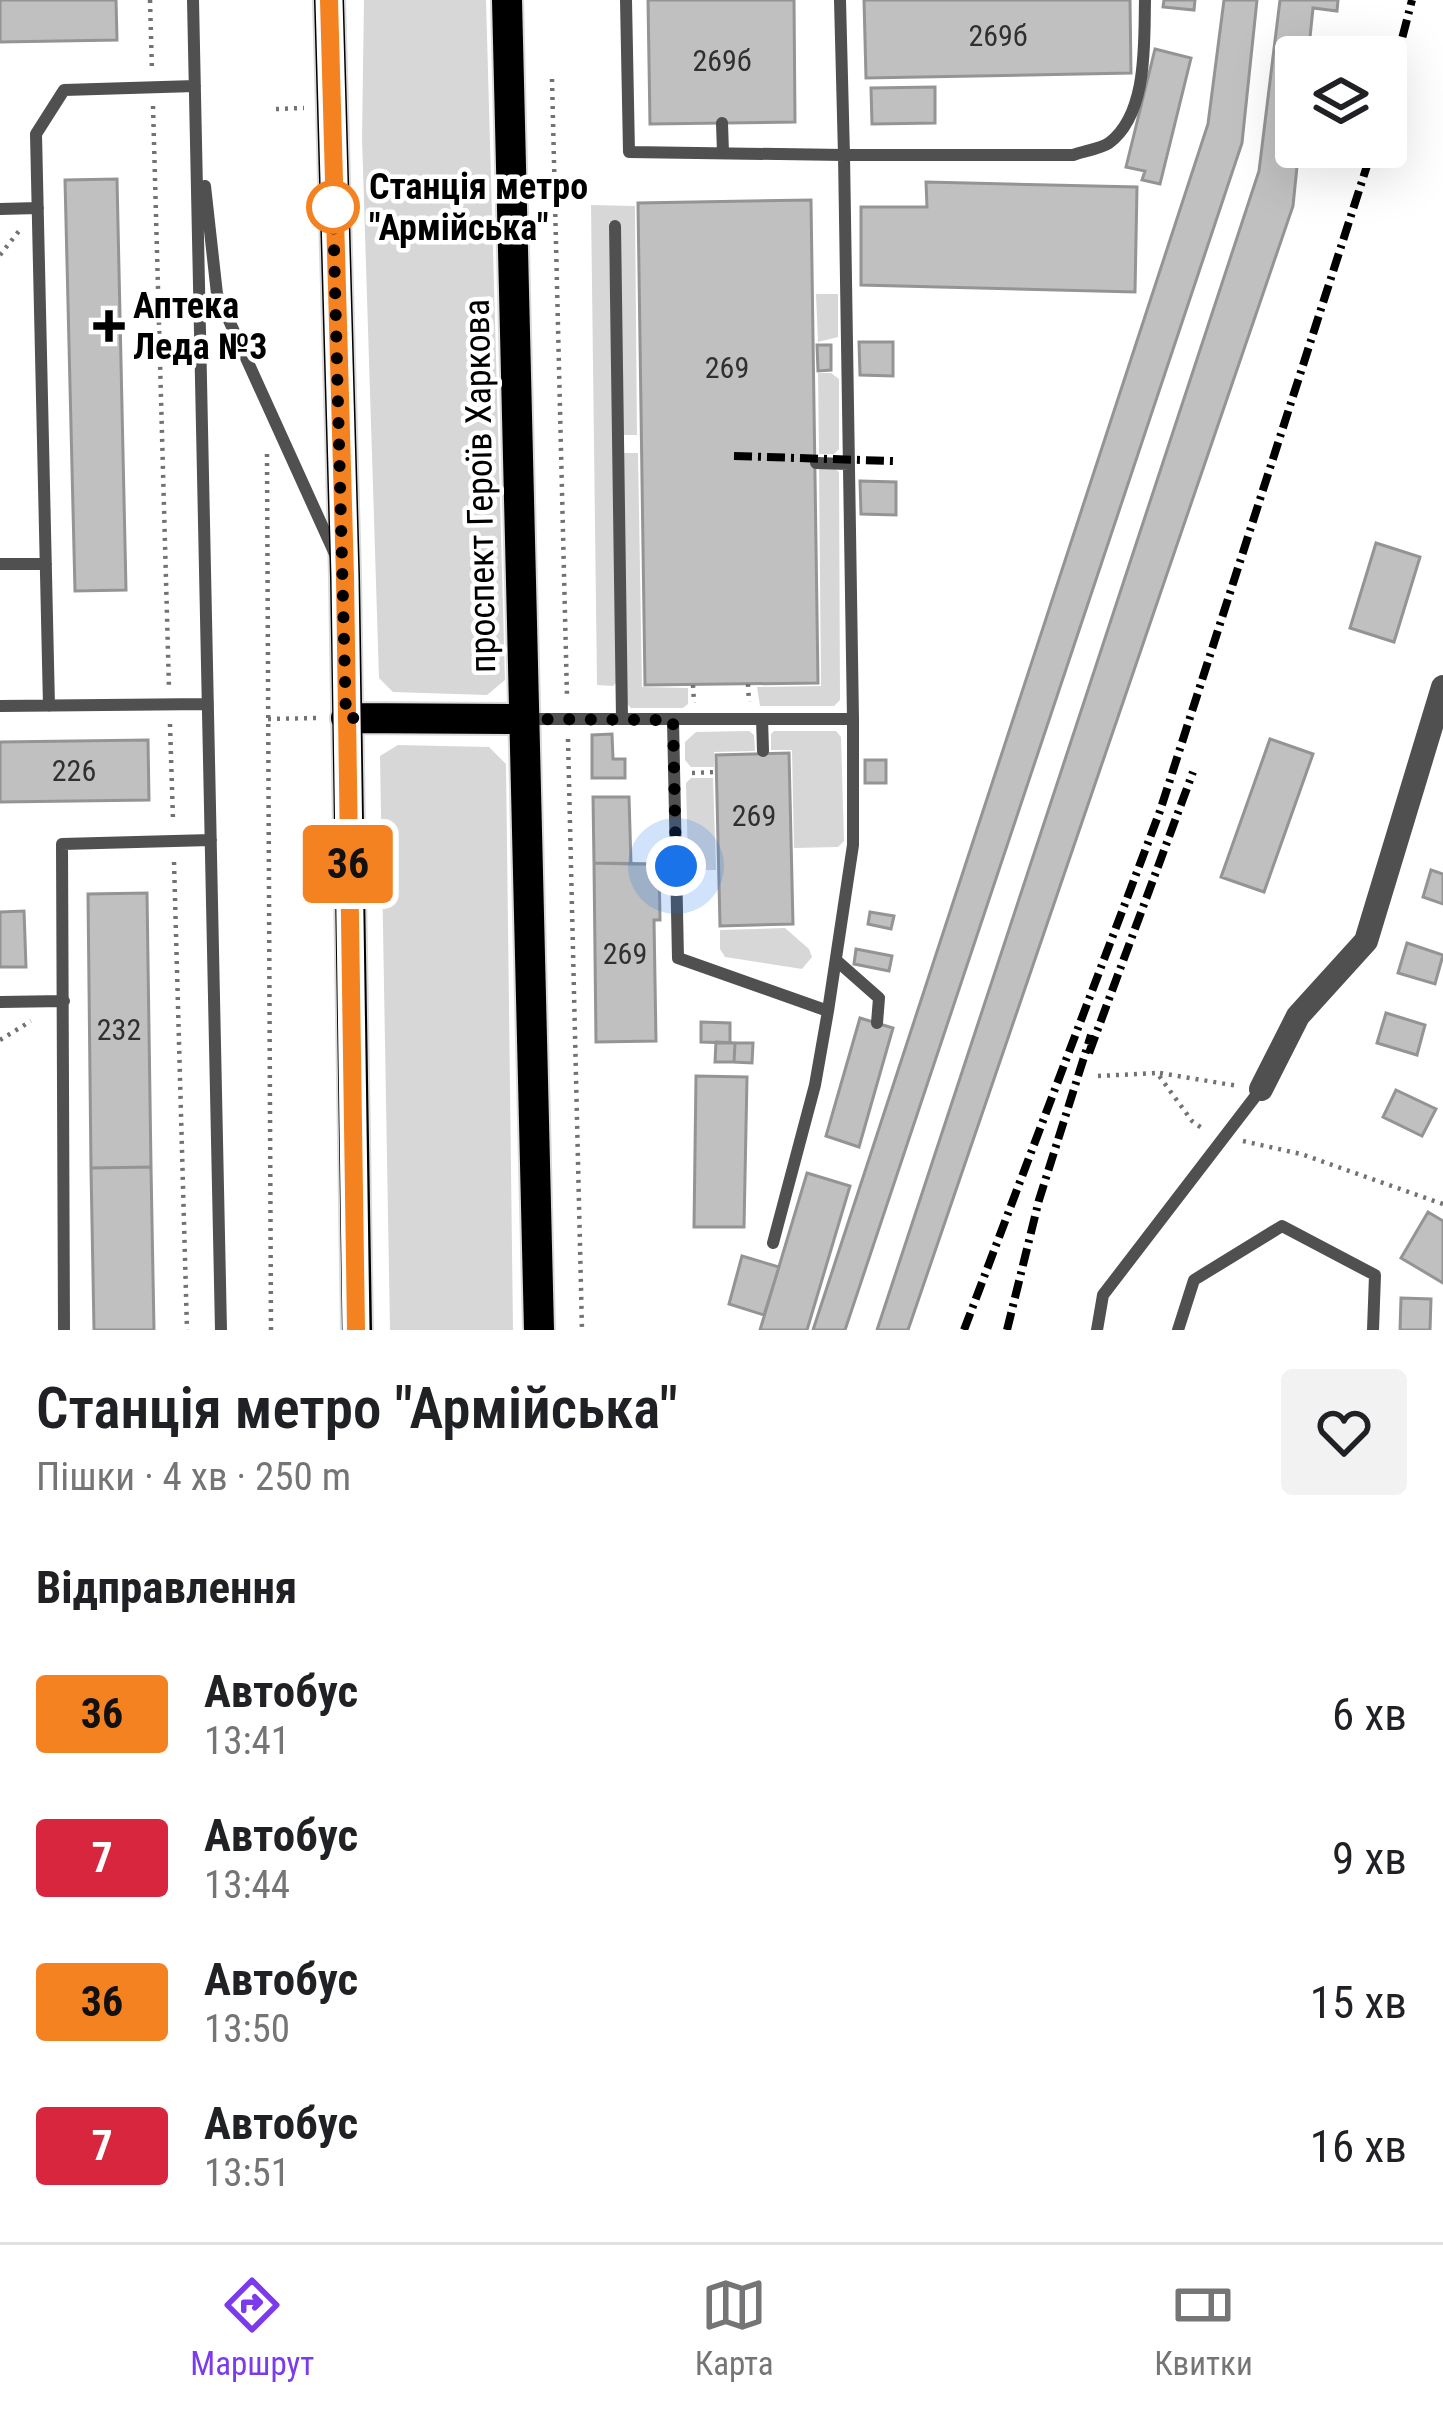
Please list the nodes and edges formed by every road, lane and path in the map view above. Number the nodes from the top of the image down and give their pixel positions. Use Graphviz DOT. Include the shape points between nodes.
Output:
graph roads {
  1 [pos="150,0"];
  2 [pos="194,0"];
  3 [pos="329,0"];
  4 [pos="507,0"];
  5 [pos="626,0"];
  6 [pos="840,0"];
  7 [pos="1144,0"];
  8 [pos="195,86"];
  9 [pos="152,87"];
  10 [pos="276,109"];
  11 [pos="304,109"];
  12 [pos="196,110"];
  13 [pos="722,123"];
  14 [pos="723,153"];
  15 [pos="844,154"];
  16 [pos="38,208"];
  17 [pos="0,209"];
  18 [pos="615,226"];
  19 [pos="266,403"];
  20 [pos="816,463"];
  21 [pos="849,464"];
  22 [pos="0,564"];
  23 [pos="46,564"];
  24 [pos="345,577"];
  25 [pos="1443,687"];
  26 [pos="208,704"];
  27 [pos="0,706"];
  28 [pos="49,706"];
  29 [pos="346,718"];
  30 [pos="268,719"];
  31 [pos="524,719"];
  32 [pos="622,719"];
  33 [pos="762,719"];
  34 [pos="853,719"];
  35 [pos="673,720"];
  36 [pos="763,751"];
  37 [pos="211,840"];
  38 [pos="837,962"];
  39 [pos="64,1001"];
  40 [pos="0,1002"];
  41 [pos="828,1011"];
  42 [pos="877,1023"];
  43 [pos="1157,1073"];
  44 [pos="1098,1076"];
  45 [pos="1261,1089"];
  46 [pos="1225,1137"];
  47 [pos="1443,1204"];
  48 [pos="773,1243"];
  49 [pos="64,1330"];
  50 [pos="221,1330"];
  51 [pos="271,1330"];
  52 [pos="357,1330"];
  53 [pos="539,1330"];
  54 [pos="1097,1330"];
  55 [pos="1178,1330"];
  56 [pos="1373,1330"];
  1 -- 9 [label="path"];
  2 -- 8 [label="lane"];
  3 -- 24 [label="main road"];
  4 -- 31 [label="main road, проспект Героїв Харкова"];
  5 -- 14 [label="lane" via="629,152"];
  6 -- 15 [label="lane"];
  7 -- 15 [label="lane" via="1132,114 1108,144 1073,154"];
  8 -- 9 [label="lane"];
  8 -- 12 [label="lane"];
  9 -- 16 [label="lane" via="64,90 36,134"];
  10 -- 11 [label="path"];
  12 -- 19 [label="lane" via="218,294"];
  12 -- 26 [label="lane"];
  13 -- 14 [label="lane"];
  14 -- 15 [label="lane"];
  15 -- 21 [label="lane"];
  16 -- 17 [label="lane"];
  16 -- 23 [label="lane"];
  18 -- 32 [label="lane"];
  19 -- 24 [label="lane"];
  19 -- 30 [label="path"];
  20 -- 21 [label="lane"];
  21 -- 34 [label="lane"];
  22 -- 23 [label="lane"];
  23 -- 28 [label="lane"];
  24 -- 29 [label="main road"];
  25 -- 45 [label="street" via="1366,941 1298,1016"];
  26 -- 28 [label="lane"];
  26 -- 37 [label="lane"];
  27 -- 28 [label="lane"];
  29 -- 30 [label="path"];
  29 -- 31 [label="main road"];
  29 -- 52 [label="main road"];
  30 -- 51 [label="path"];
  31 -- 32 [label="lane"];
  31 -- 53 [label="main road, проспект Героїв Харкова"];
  32 -- 35 [label="lane"];
  33 -- 34 [label="lane"];
  33 -- 35 [label="lane"];
  33 -- 36 [label="lane"];
  34 -- 38 [label="lane" via="853,845"];
  35 -- 41 [label="lane" via="677,958"];
  37 -- 39 [label="lane" via="62,844"];
  37 -- 50 [label="lane"];
  38 -- 41 [label="lane"];
  38 -- 42 [label="lane" via="879,998"];
  39 -- 40 [label="lane"];
  39 -- 49 [label="lane"];
  41 -- 48 [label="lane"];
  43 -- 44 [label="path"];
  43 -- 45 [label="path"];
  43 -- 46 [label="path" via="1192,1121"];
  45 -- 46 [label="lane"];
  46 -- 47 [label="path"];
  46 -- 54 [label="lane" via="1103,1295"];
  55 -- 56 [label="lane" via="1194,1280 1282,1226 1375,1275"];
}
